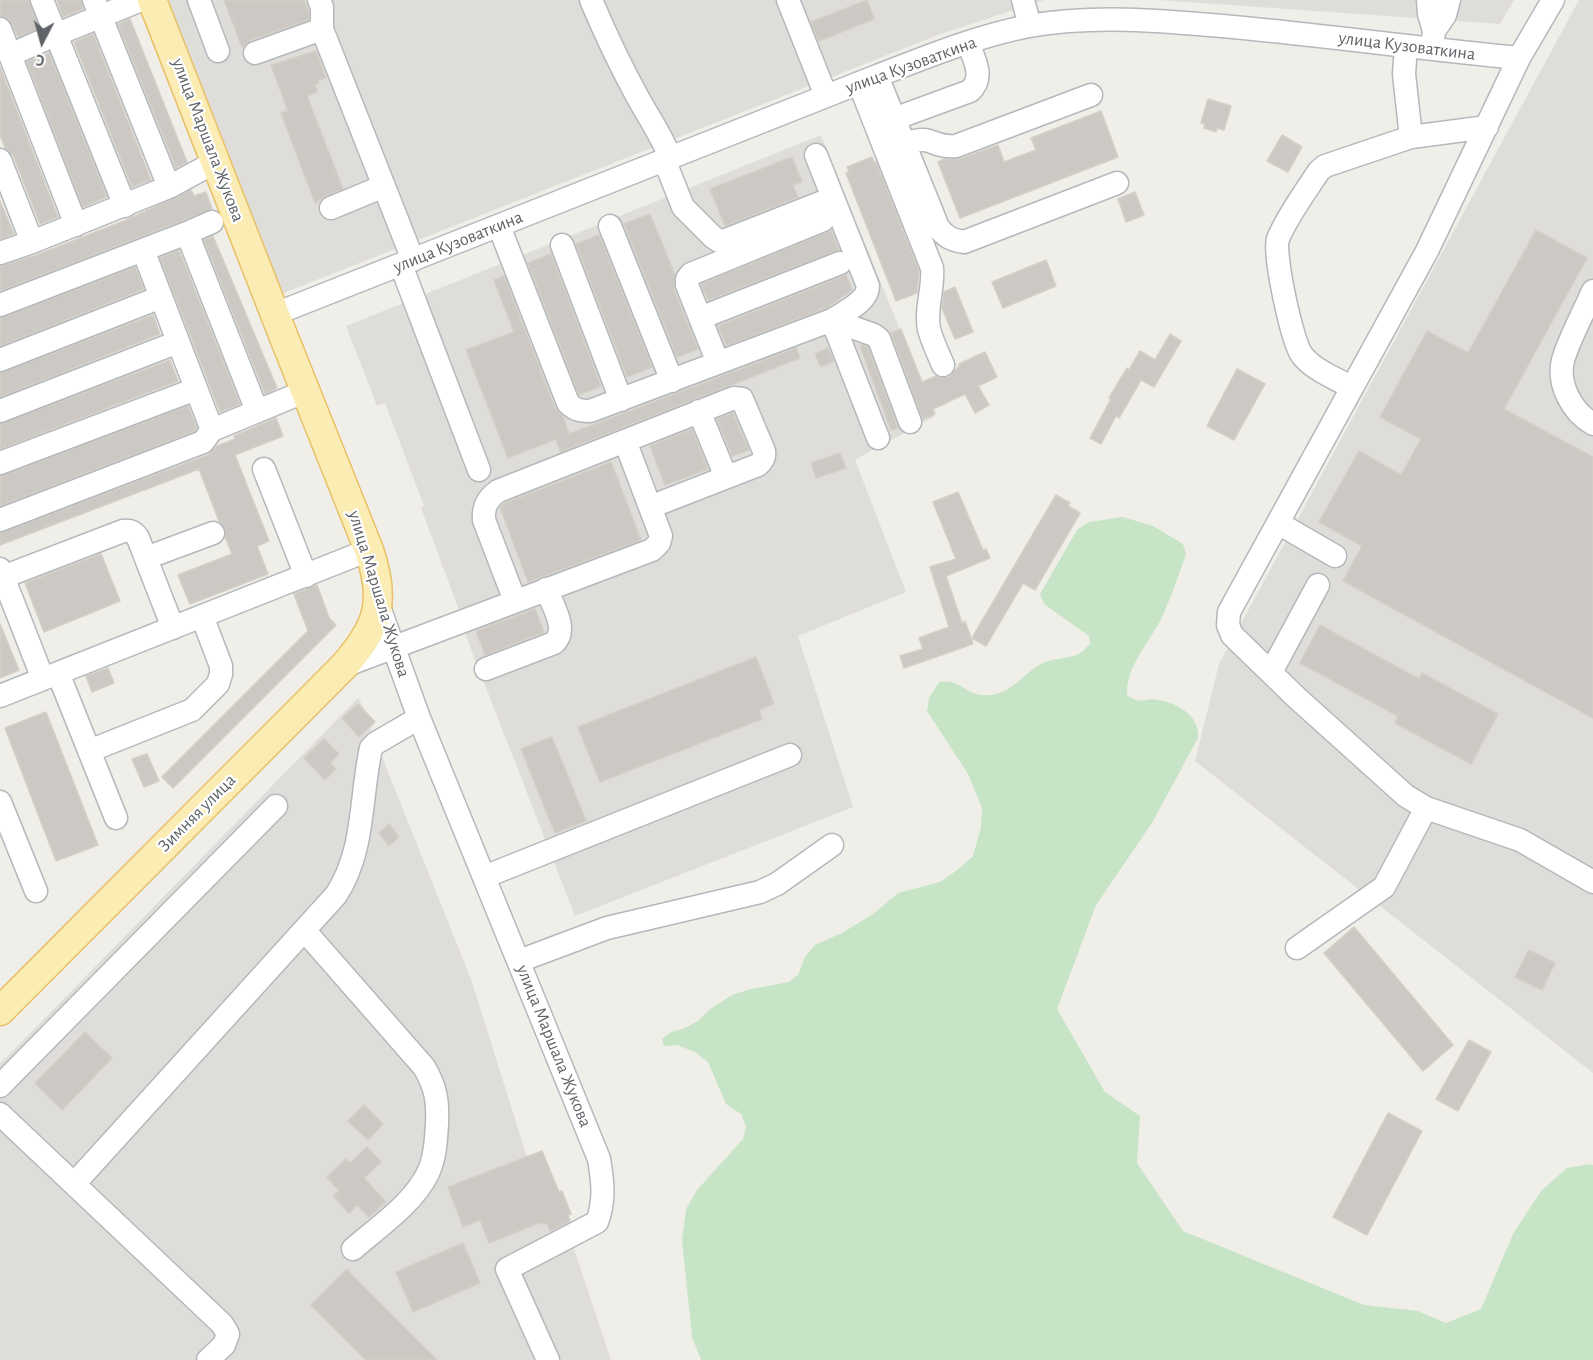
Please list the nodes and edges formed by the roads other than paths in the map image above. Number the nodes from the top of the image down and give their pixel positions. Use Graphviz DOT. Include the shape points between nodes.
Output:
graph roads {
  1 [pos="42,0"];
  2 [pos="141,0"];
  3 [pos="152,0"];
  4 [pos="199,0"];
  5 [pos="591,0"];
  6 [pos="788,0"];
  7 [pos="1023,0"];
  8 [pos="1032,0"];
  9 [pos="1428,0"];
  10 [pos="1449,0"];
  11 [pos="1553,0"];
  12 [pos="98,8"];
  13 [pos="326,9"];
  14 [pos="1030,26"];
  15 [pos="0,29"];
  16 [pos="55,34"];
  17 [pos="1433,40"];
  18 [pos="968,43"];
  19 [pos="1407,46"];
  20 [pos="219,51"];
  21 [pos="255,53"];
  22 [pos="10,55"];
  23 [pos="1519,58"];
  24 [pos="868,80"];
  25 [pos="1090,95"];
  26 [pos="826,96"];
  27 [pos="886,122"];
  28 [pos="1487,127"];
  29 [pos="1411,137"];
  30 [pos="905,144"];
  31 [pos="816,155"];
  32 [pos="667,158"];
  33 [pos="0,160"];
  34 [pos="217,161"];
  35 [pos="1116,183"];
  36 [pos="169,186"];
  37 [pos="384,186"];
  38 [pos="5,190"];
  39 [pos="833,198"];
  40 [pos="124,206"];
  41 [pos="331,208"];
  42 [pos="823,220"];
  43 [pos="212,222"];
  44 [pos="76,225"];
  45 [pos="499,226"];
  46 [pos="610,226"];
  47 [pos="187,233"];
  48 [pos="32,242"];
  49 [pos="562,245"];
  50 [pos="143,250"];
  51 [pos="0,253"];
  52 [pos="840,262"];
  53 [pos="407,263"];
  54 [pos="1593,291"];
  55 [pos="161,297"];
  56 [pos="0,305"];
  57 [pos="854,305"];
  58 [pos="275,314"];
  59 [pos="700,318"];
  60 [pos="832,320"];
  61 [pos="866,332"];
  62 [pos="178,342"];
  63 [pos="0,360"];
  64 [pos="718,363"];
  65 [pos="943,364"];
  66 [pos="672,381"];
  67 [pos="1352,388"];
  68 [pos="196,389"];
  69 [pos="306,391"];
  70 [pos="621,400"];
  71 [pos="0,411"];
  72 [pos="257,411"];
  73 [pos="699,411"];
  74 [pos="910,422"];
  75 [pos="1593,424"];
  76 [pos="212,430"];
  77 [pos="878,438"];
  78 [pos="625,441"];
  79 [pos="0,463"];
  80 [pos="264,469"];
  81 [pos="479,470"];
  82 [pos="726,477"];
  83 [pos="650,507"];
  84 [pos="0,520"];
  85 [pos="1278,523"];
  86 [pos="213,533"];
  87 [pos="369,550"];
  88 [pos="1335,556"];
  89 [pos="146,558"];
  90 [pos="2,573"];
  91 [pos="306,576"];
  92 [pos="1318,585"];
  93 [pos="546,589"];
  94 [pos="515,601"];
  95 [pos="378,604"];
  96 [pos="202,616"];
  97 [pos="173,628"];
  98 [pos="393,646"];
  99 [pos="343,667"];
  100 [pos="486,669"];
  101 [pos="1271,672"];
  102 [pos="51,676"];
  103 [pos="405,678"];
  104 [pos="0,696"];
  105 [pos="419,718"];
  106 [pos="89,751"];
  107 [pos="790,755"];
  108 [pos="0,802"];
  109 [pos="276,806"];
  110 [pos="1426,808"];
  111 [pos="116,818"];
  112 [pos="832,845"];
  113 [pos="484,877"];
  114 [pos="1593,882"];
  115 [pos="36,891"];
  116 [pos="304,930"];
  117 [pos="1298,948"];
  118 [pos="519,961"];
  119 [pos="0,1011"];
  120 [pos="0,1086"];
  121 [pos="0,1114"];
  122 [pos="74,1184"];
  123 [pos="353,1249"];
  124 [pos="208,1360"];
  125 [pos="548,1360"];
  1 -- 16 [label="street"];
  2 -- 12 [label="street"];
  3 -- 34 [label="main road, улица Маршала Жукова"];
  4 -- 20 [label="street"];
  5 -- 32 [label="street" via="638,98 658,129"];
  6 -- 26 [label="street"];
  7 -- 14 [label="street"];
  8 -- 14 [label="street"];
  9 -- 17 [label="street"];
  10 -- 17 [label="street"];
  11 -- 23 [label="street"];
  12 -- 16 [label="street"];
  12 -- 36 [label="street"];
  13 -- 21 [label="street"];
  13 -- 37 [label="street"];
  14 -- 18 [label="street, улица Кузоваткина"];
  14 -- 19 [label="street, улица Кузоваткина" via="1068,21 1147,21"];
  15 -- 22 [label="street"];
  16 -- 22 [label="street"];
  16 -- 40 [label="street"];
  17 -- 19 [label="street, улица Кузоваткина"];
  17 -- 23 [label="street, улица Кузоваткина"];
  18 -- 24 [label="street, улица Кузоваткина"];
  18 -- 27 [label="street" via="978,72 976,86"];
  19 -- 29 [label="street" via="1404,74"];
  22 -- 44 [label="street"];
  23 -- 28 [label="street"];
  24 -- 26 [label="street, улица Кузоваткина"];
  24 -- 27 [label="street"];
  25 -- 30 [label="street" via="956,146 923,139"];
  26 -- 32 [label="street, улица Кузоваткина"];
  27 -- 30 [label="street"];
  27 -- 65 [label="street" via="932,268 929,329"];
  28 -- 29 [label="street"];
  28 -- 67 [label="street" via="1427,251"];
  29 -- 67 [label="street" via="1325,166 1277,241 1293,335 1300,354 1309,364"];
  30 -- 35 [label="street" via="938,227 954,241 964,242"];
  31 -- 39 [label="street"];
  32 -- 39 [label="street" via="683,207 719,241"];
  32 -- 45 [label="street, улица Кузоваткина"];
  33 -- 38 [label="street"];
  34 -- 36 [label="street"];
  34 -- 58 [label="main road, улица Маршала Жукова"];
  36 -- 40 [label="street"];
  37 -- 41 [label="street"];
  37 -- 53 [label="street"];
  38 -- 48 [label="street"];
  39 -- 57 [label="street" via="868,286 866,295"];
  40 -- 44 [label="street"];
  42 -- 59 [label="street" via="691,274 687,285"];
  43 -- 47 [label="street"];
  44 -- 48 [label="street"];
  45 -- 53 [label="street, улица Кузоваткина"];
  45 -- 70 [label="street" via="568,403 580,411 590,411"];
  46 -- 66 [label="street"];
  47 -- 50 [label="street"];
  47 -- 72 [label="street"];
  48 -- 51 [label="street"];
  49 -- 70 [label="street"];
  50 -- 55 [label="street"];
  50 -- 56 [label="street"];
  52 -- 59 [label="street"];
  53 -- 58 [label="street, улица Кузоваткина"];
  53 -- 81 [label="street"];
  54 -- 75 [label="street" via="1563,362 1562,384 1574,407"];
  55 -- 62 [label="street"];
  55 -- 63 [label="street"];
  57 -- 60 [label="street"];
  57 -- 61 [label="street"];
  58 -- 69 [label="main road, улица Маршала Жукова"];
  59 -- 64 [label="street"];
  60 -- 61 [label="street"];
  60 -- 64 [label="street"];
  60 -- 77 [label="street"];
  61 -- 74 [label="street" via="879,339"];
  62 -- 68 [label="street"];
  62 -- 71 [label="street"];
  64 -- 66 [label="street"];
  66 -- 70 [label="street"];
  67 -- 85 [label="street"];
  68 -- 76 [label="street"];
  68 -- 79 [label="street"];
  69 -- 72 [label="street"];
  69 -- 87 [label="main road, улица Маршала Жукова"];
  72 -- 76 [label="street"];
  73 -- 78 [label="street"];
  73 -- 82 [label="street"];
  73 -- 82 [label="street" via="734,398 744,401 764,456 758,465"];
  76 -- 84 [label="street" via="203,442"];
  78 -- 83 [label="street"];
  78 -- 94 [label="street" via="490,497 484,520"];
  80 -- 91 [label="street"];
  82 -- 83 [label="street"];
  83 -- 93 [label="street" via="661,536 652,550"];
  85 -- 88 [label="street"];
  85 -- 101 [label="street" via="1229,612 1228,625 1232,634"];
  86 -- 89 [label="street"];
  87 -- 91 [label="street"];
  87 -- 95 [label="main road, улица Маршала Жукова" via="377,578"];
  89 -- 90 [label="street" via="134,532 123,531"];
  89 -- 97 [label="street"];
  90 -- 102 [label="street"];
  91 -- 96 [label="street"];
  92 -- 101 [label="street"];
  93 -- 94 [label="street"];
  93 -- 100 [label="street" via="561,627 559,638"];
  94 -- 98 [label="street"];
  95 -- 98 [label="street, улица Маршала Жукова"];
  95 -- 99 [label="main road, Зимняя улица" via="367,637"];
  96 -- 97 [label="street"];
  96 -- 106 [label="street" via="221,666 218,684 192,710"];
  97 -- 102 [label="street"];
  98 -- 99 [label="street"];
  98 -- 103 [label="street, улица Маршала Жукова"];
  99 -- 103 [label="street" via="378,664"];
  99 -- 119 [label="main road, Зимняя улица"];
  101 -- 110 [label="street" via="1406,796"];
  102 -- 104 [label="street"];
  102 -- 106 [label="street"];
  103 -- 105 [label="street, улица Маршала Жукова"];
  105 -- 113 [label="street, улица Маршала Жукова"];
  105 -- 116 [label="street" via="371,748 359,834 348,871 336,895"];
  106 -- 111 [label="street"];
  107 -- 113 [label="street"];
  108 -- 115 [label="street"];
  109 -- 120 [label="street"];
  110 -- 114 [label="street" via="1520,840"];
  110 -- 117 [label="street" via="1384,887"];
  112 -- 118 [label="street" via="760,892 607,928"];
  113 -- 118 [label="street, улица Маршала Жукова"];
  116 -- 122 [label="street"];
  116 -- 123 [label="street" via="424,1067 438,1101 435,1150 428,1174 406,1202"];
  118 -- 125 [label="street, улица Маршала Жукова" via="599,1159 603,1186 603,1208 597,1222 507,1269"];
  121 -- 122 [label="street"];
  122 -- 124 [label="street" via="222,1324 228,1334"];
}
